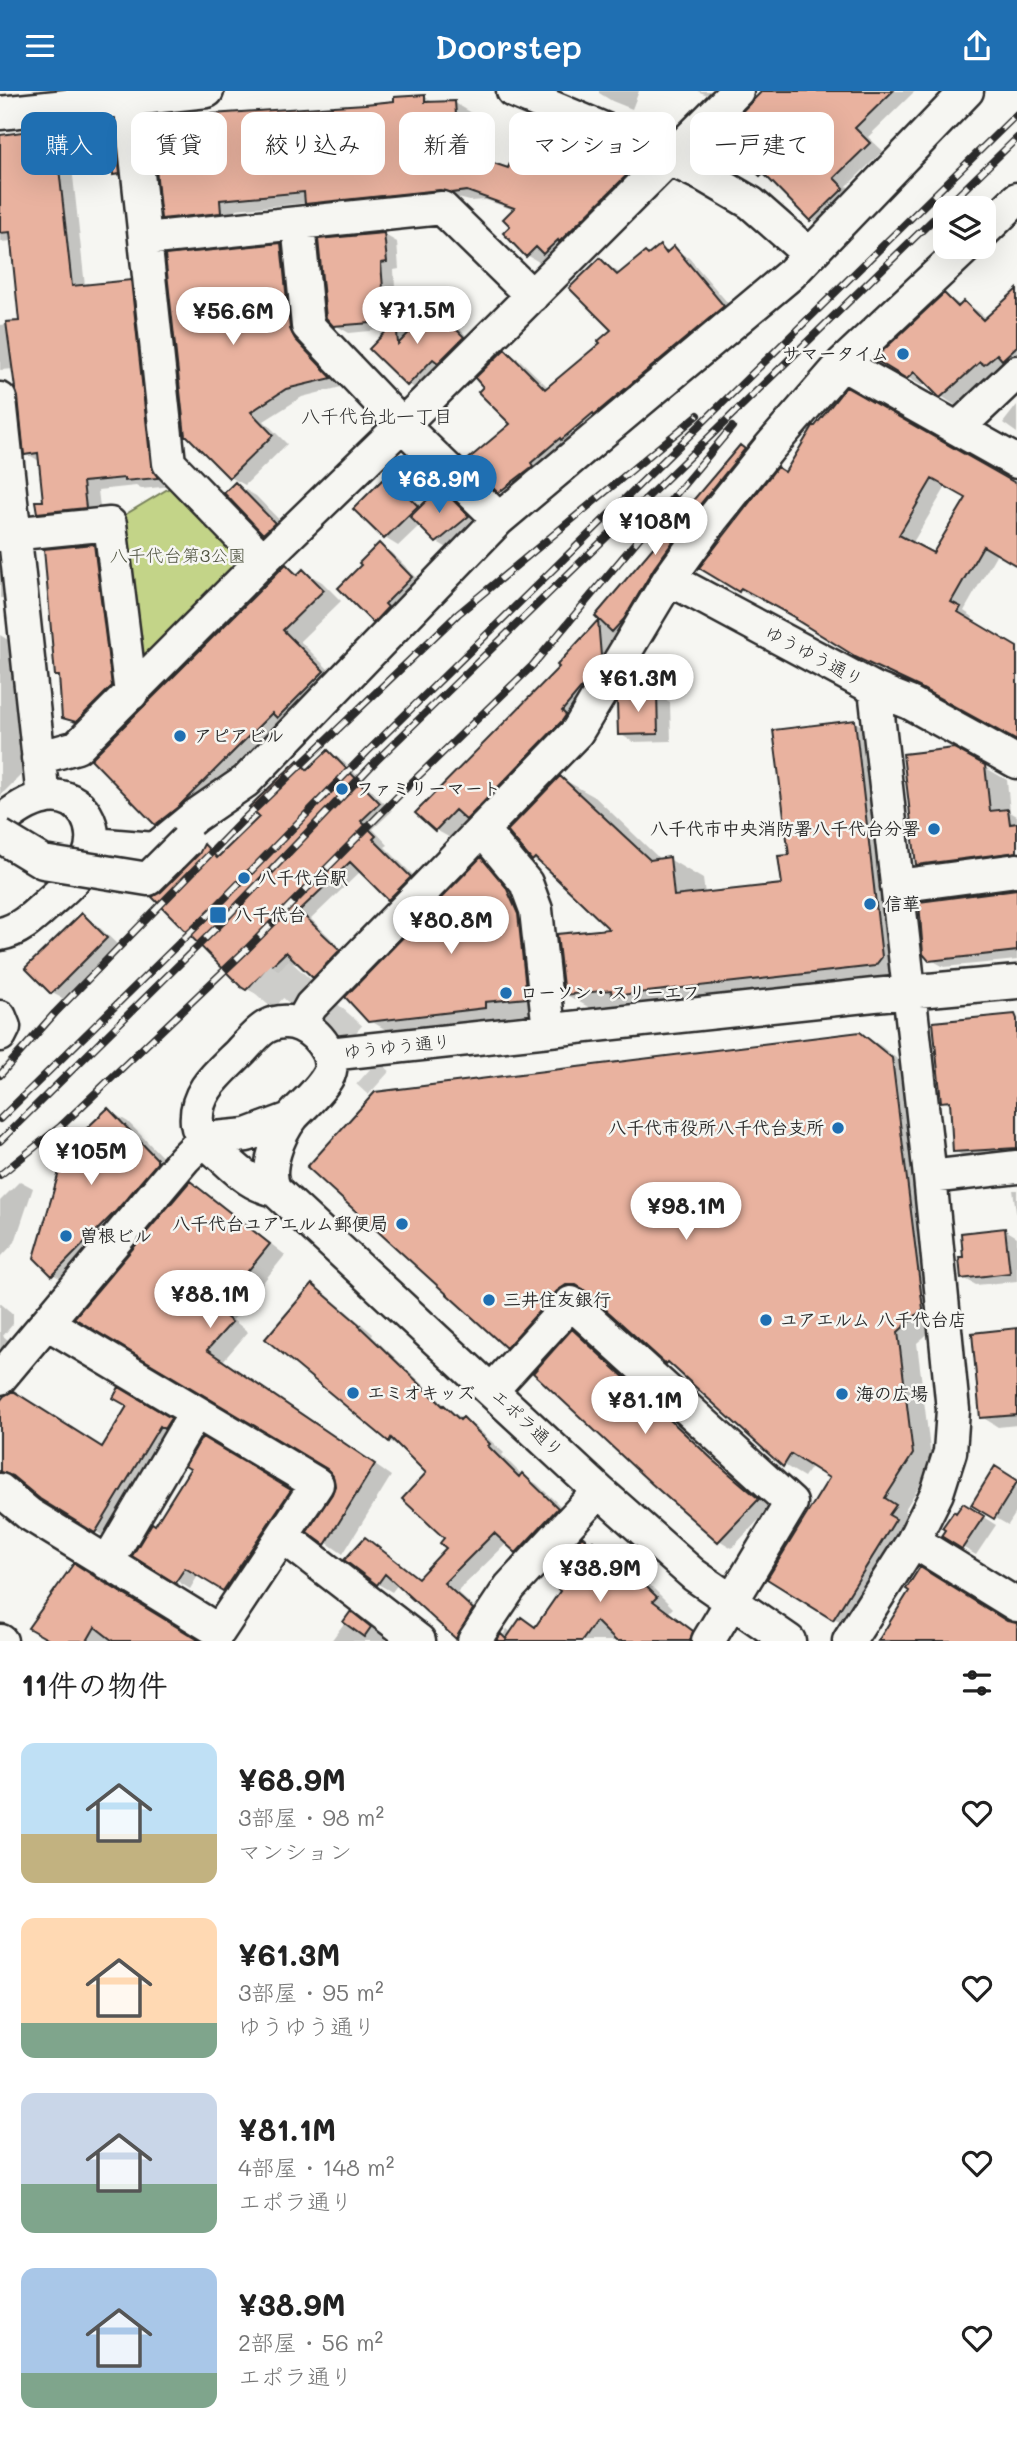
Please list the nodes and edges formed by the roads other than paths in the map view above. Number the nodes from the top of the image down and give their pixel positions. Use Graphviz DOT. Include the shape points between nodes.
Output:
graph roads {
  1 [pos="207,91"];
  2 [pos="513,91"];
  3 [pos="737,91"];
  4 [pos="967,91"];
  5 [pos="130,99"];
  6 [pos="566,112"];
  7 [pos="0,113"];
  8 [pos="676,152"];
  9 [pos="676,162"];
  10 [pos="653,175"];
  11 [pos="1017,199"];
  12 [pos="996,219"];
  13 [pos="298,224"];
  14 [pos="145,239"];
  15 [pos="809,254"];
  16 [pos="953,259"];
  17 [pos="533,296"];
  18 [pos="842,364"];
  19 [pos="1017,372"];
  20 [pos="0,399"];
  21 [pos="402,425"];
  22 [pos="958,428"];
  23 [pos="1017,462"];
  24 [pos="499,519"];
  25 [pos="7,535"];
  26 [pos="263,559"];
  27 [pos="669,579"];
  28 [pos="875,689"];
  29 [pos="131,694"];
  30 [pos="38,758"];
  31 [pos="1017,762"];
  32 [pos="43,798"];
  33 [pos="0,821"];
  34 [pos="482,829"];
  35 [pos="0,836"];
  36 [pos="186,841"];
  37 [pos="93,844"];
  38 [pos="1017,870"];
  39 [pos="897,886"];
  40 [pos="0,934"];
  41 [pos="1017,982"];
  42 [pos="909,991"];
  43 [pos="0,1017"];
  44 [pos="301,1024"];
  45 [pos="549,1030"];
  46 [pos="0,1035"];
  47 [pos="329,1055"];
  48 [pos="290,1119"];
  49 [pos="204,1139"];
  50 [pos="1017,1167"];
  51 [pos="930,1177"];
  52 [pos="275,1190"];
  53 [pos="47,1323"];
  54 [pos="0,1378"];
  55 [pos="492,1390"];
  56 [pos="195,1413"];
  57 [pos="0,1490"];
  58 [pos="599,1491"];
  59 [pos="284,1537"];
  60 [pos="914,1541"];
  61 [pos="107,1563"];
  62 [pos="730,1602"];
  63 [pos="1017,1605"];
  64 [pos="419,1641"];
  65 [pos="474,1641"];
  66 [pos="708,1641"];
  67 [pos="789,1641"];
  68 [pos="849,1641"];
  1 -- 5 [label="street"];
  2 -- 6 [label="street"];
  3 -- 8 [label="street"];
  4 -- 15 [label="street"];
  5 -- 7 [label="street"];
  5 -- 14 [label="street"];
  9 -- 15 [label="street" via="751,203"];
  10 -- 17 [label="street"];
  11 -- 12 [label="street"];
  13 -- 14 [label="street"];
  13 -- 17 [label="street" via="442,208"];
  13 -- 21 [label="street" via="308,326"];
  14 -- 26 [label="street" via="169,463"];
  15 -- 24 [label="street" via="791,274"];
  16 -- 18 [label="street"];
  17 -- 21 [label="street"];
  18 -- 22 [label="street"];
  18 -- 27 [label="street" via="770,447"];
  19 -- 22 [label="street"];
  20 -- 25 [label="street"];
  21 -- 24 [label="street"];
  21 -- 26 [label="street"];
  22 -- 23 [label="street"];
  24 -- 37 [label="street" via="246,781 155,849"];
  25 -- 29 [label="street" via="110,524"];
  25 -- 30 [label="street"];
  26 -- 29 [label="street"];
  27 -- 28 [label="street, ゆうゆう通り"];
  27 -- 34 [label="street" via="577,732"];
  28 -- 31 [label="street" via="910,703"];
  28 -- 39 [label="street, ゆうゆう通り"];
  29 -- 30 [label="street" via="77,747"];
  30 -- 32 [label="street"];
  32 -- 33 [label="street"];
  32 -- 37 [label="street" via="64,797 76,803 92,824"];
  34 -- 44 [label="street" via="312,1006"];
  34 -- 45 [label="street" via="526,883 536,910"];
  35 -- 36 [label="street, bridge" via="43,862 148,879"];
  37 -- 40 [label="street" via="87,862 66,887 35,916"];
  38 -- 39 [label="street"];
  39 -- 42 [label="street, ゆうゆう通り"];
  41 -- 42 [label="street, ゆうゆう通り"];
  42 -- 45 [label="street, ゆうゆう通り"];
  42 -- 51 [label="street"];
  43 -- 46 [label="street" via="4,1027"];
  44 -- 47 [label="street" via="315,1034"];
  44 -- 49 [label="street" via="276,1023 263,1028 210,1081 198,1105 197,1125"];
  45 -- 47 [label="street, ゆうゆう通り"];
  47 -- 48 [label="street" via="330,1074"];
  48 -- 49 [label="street" via="247,1136"];
  48 -- 52 [label="street" via="271,1166"];
  49 -- 52 [label="street, エポラ通り" via="247,1180"];
  49 -- 53 [label="street"];
  50 -- 51 [label="street"];
  51 -- 60 [label="street" via="953,1410 950,1452"];
  52 -- 55 [label="street, エポラ通り"];
  53 -- 54 [label="street"];
  53 -- 56 [label="street"];
  55 -- 58 [label="street, エポラ通り"];
  55 -- 62 [label="street" via="571,1303 791,1503"];
  56 -- 59 [label="street" via="324,1490"];
  56 -- 61 [label="street"];
  57 -- 61 [label="street"];
  58 -- 62 [label="street, エポラ通り"];
  58 -- 65 [label="street" via="510,1587"];
  59 -- 61 [label="street" via="219,1631"];
  59 -- 64 [label="street"];
  60 -- 63 [label="street"];
  60 -- 68 [label="street"];
  62 -- 66 [label="street"];
  62 -- 67 [label="street, エポラ通り"];
}
